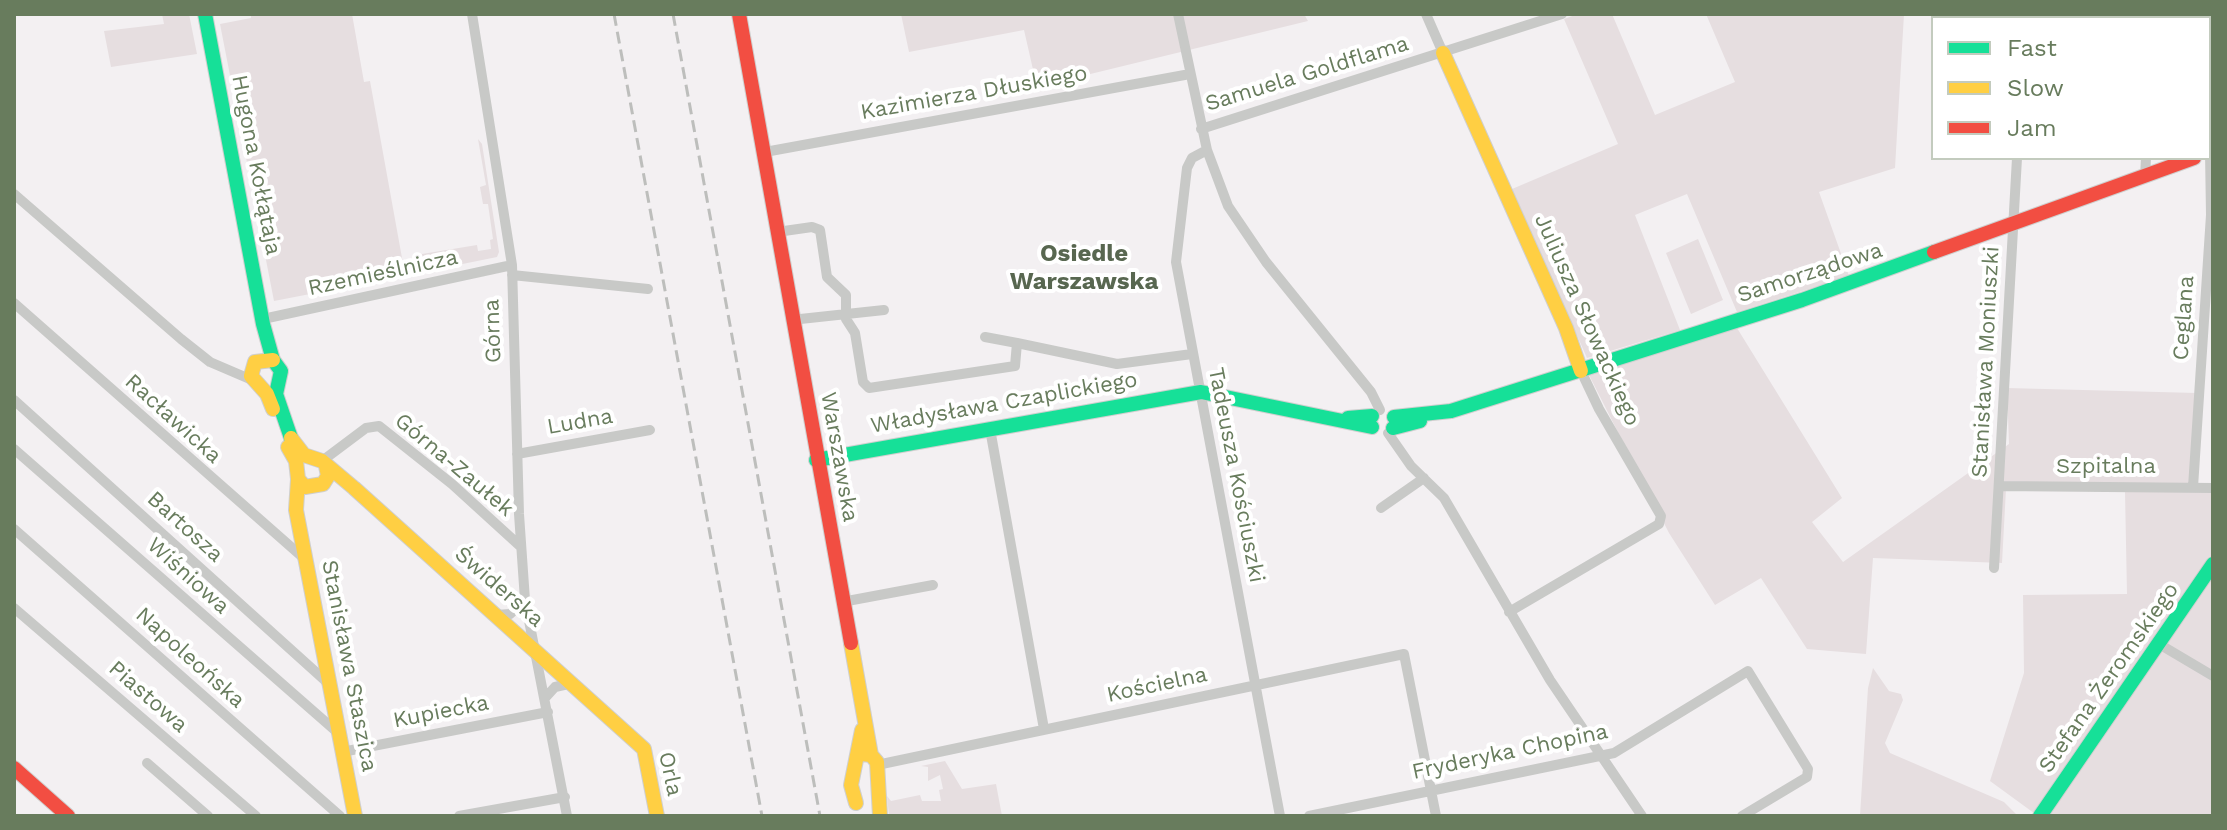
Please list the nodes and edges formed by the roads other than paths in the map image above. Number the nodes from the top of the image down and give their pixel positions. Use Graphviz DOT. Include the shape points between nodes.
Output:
graph roads {
  1 [pos="205,14"];
  2 [pos="472,14"];
  3 [pos="739,14"];
  4 [pos="1178,14"];
  5 [pos="1426,14"];
  6 [pos="1562,14"];
  7 [pos="1443,53"];
  8 [pos="1190,74"];
  9 [pos="1201,129"];
  10 [pos="1207,150"];
  11 [pos="765,152"];
  12 [pos="2211,152"];
  13 [pos="2017,160"];
  14 [pos="2146,160"];
  15 [pos="2189,160"];
  16 [pos="2145,177"];
  17 [pos="14,194"];
  18 [pos="2013,225"];
  19 [pos="777,232"];
  20 [pos="512,270"];
  21 [pos="648,289"];
  22 [pos="14,303"];
  23 [pos="884,310"];
  24 [pos="846,314"];
  25 [pos="791,320"];
  26 [pos="263,322"];
  27 [pos="985,337"];
  28 [pos="1017,343"];
  29 [pos="1192,354"];
  30 [pos="260,371"];
  31 [pos="1581,371"];
  32 [pos="278,383"];
  33 [pos="1201,392"];
  34 [pos="14,400"];
  35 [pos="1383,422"];
  36 [pos="283,427"];
  37 [pos="990,429"];
  38 [pos="650,430"];
  39 [pos="14,449"];
  40 [pos="517,454"];
  41 [pos="816,460"];
  42 [pos="311,466"];
  43 [pos="1424,478"];
  44 [pos="319,486"];
  45 [pos="1999,486"];
  46 [pos="2193,487"];
  47 [pos="2213,488"];
  48 [pos="364,499"];
  49 [pos="1381,508"];
  50 [pos="300,524"];
  51 [pos="14,529"];
  52 [pos="520,546"];
  53 [pos="307,561"];
  54 [pos="2213,564"];
  55 [pos="1994,568"];
  56 [pos="933,585"];
  57 [pos="525,600"];
  58 [pos="842,602"];
  59 [pos="14,608"];
  60 [pos="1509,612"];
  61 [pos="497,615"];
  62 [pos="2159,644"];
  63 [pos="536,649"];
  64 [pos="2213,676"];
  65 [pos="573,683"];
  66 [pos="329,684"];
  67 [pos="1256,685"];
  68 [pos="545,698"];
  69 [pos="603,711"];
  70 [pos="548,712"];
  71 [pos="1044,729"];
  72 [pos="337,732"];
  73 [pos="342,752"];
  74 [pos="1598,755"];
  75 [pos="147,763"];
  76 [pos="867,765"];
  77 [pos="14,768"];
  78 [pos="1431,790"];
  79 [pos="565,797"];
  80 [pos="879,809"];
  81 [pos="857,810"];
  82 [pos="68,816"];
  83 [pos="208,816"];
  84 [pos="256,816"];
  85 [pos="340,816"];
  86 [pos="355,816"];
  87 [pos="459,816"];
  88 [pos="567,816"];
  89 [pos="657,816"];
  90 [pos="1280,816"];
  91 [pos="1309,816"];
  92 [pos="1436,816"];
  93 [pos="1642,816"];
  94 [pos="1742,816"];
  95 [pos="2040,816"];
  1 -- 26 [label="street, Hugona Kołłątaja"];
  2 -- 20 [label="street, Górna"];
  3 -- 11 [label="street, Warszawska"];
  4 -- 8 [label="street"];
  5 -- 7 [label="street, Juliusza Słowackiego"];
  6 -- 7 [label="street, Samuela Goldflama"];
  7 -- 9 [label="street, Samuela Goldflama"];
  7 -- 31 [label="street, Juliusza Słowackiego"];
  8 -- 9 [label="street"];
  8 -- 11 [label="street, Kazimierza Dłuskiego"];
  9 -- 10 [label="street"];
  10 -- 29 [label="street, Tadeusza Kościuszki" via="1192,158 1187,168 1175,253"];
  10 -- 35 [label="street" via="1228,206 1246,235 1374,394"];
  11 -- 19 [label="street, Warszawska"];
  12 -- 46 [label="street, Ceglana"];
  13 -- 18 [label="street, Stanisława Moniuszki"];
  14 -- 16 [label="street"];
  15 -- 16 [label="street, Samorządowa"];
  16 -- 18 [label="street, Samorządowa"];
  17 -- 30 [label="street" via="210,362"];
  18 -- 31 [label="street, Samorządowa" via="1890,271"];
  18 -- 45 [label="street, Stanisława Moniuszki"];
  19 -- 24 [label="street" via="820,230 827,277 846,295"];
  19 -- 25 [label="street, Warszawska"];
  20 -- 21 [label="street"];
  20 -- 26 [label="street, Rzemieślnicza"];
  20 -- 40 [label="street, Górna"];
  22 -- 53 [label="street, Racławicka"];
  23 -- 24 [label="street"];
  24 -- 25 [label="street"];
  24 -- 28 [label="street" via="869,388 1015,366"];
  25 -- 41 [label="street, Warszawska"];
  26 -- 30 [label="street, Hugona Kołłątaja"];
  27 -- 28 [label="street"];
  28 -- 29 [label="street" via="1117,364"];
  29 -- 33 [label="street, Tadeusza Kościuszki"];
  30 -- 32 [label="street"];
  30 -- 32 [label="street" via="281,371"];
  30 -- 36 [label="street, Hugona Kołłątaja"];
  31 -- 35 [label="street, Samorządowa" via="1430,419"];
  31 -- 60 [label="street, Juliusza Słowackiego" via="1661,516 1659,524"];
  32 -- 36 [label="street"];
  33 -- 35 [label="street, Samorządowa" via="1344,420"];
  33 -- 37 [label="street, Władysława Czaplickiego"];
  33 -- 67 [label="street, Tadeusza Kościuszki"];
  34 -- 66 [label="street, Bartosza"];
  35 -- 43 [label="street"];
  36 -- 42 [label="street, Świderska"];
  37 -- 41 [label="street, Władysława Czaplickiego"];
  37 -- 71 [label="street"];
  38 -- 40 [label="street, Ludna"];
  39 -- 72 [label="street, Wiśniowa"];
  40 -- 52 [label="street, Górna"];
  41 -- 58 [label="street, Warszawska"];
  42 -- 44 [label="street" via="328,476"];
  42 -- 44 [label="street, Świderska" via="305,487"];
  42 -- 48 [label="street, Świderska"];
  42 -- 50 [label="street, Stanisława Staszica" via="296,505"];
  42 -- 52 [label="street, Górna-Zaułek" via="366,428 379,426"];
  43 -- 49 [label="street"];
  43 -- 60 [label="street" via="1444,498"];
  44 -- 48 [label="street, Świderska" via="336,485"];
  44 -- 50 [label="street" via="306,498"];
  45 -- 46 [label="street, Szpitalna"];
  45 -- 55 [label="street, Stanisława Moniuszki"];
  46 -- 47 [label="street, Szpitalna"];
  48 -- 61 [label="street, Świderska"];
  50 -- 53 [label="street, Stanisława Staszica"];
  51 -- 85 [label="street, Napoleońska"];
  52 -- 57 [label="street, Górna"];
  53 -- 66 [label="street, Stanisława Staszica"];
  54 -- 62 [label="street, Stefana Żeromskiego"];
  56 -- 58 [label="street"];
  57 -- 61 [label="street" via="510,614"];
  57 -- 63 [label="street, Górna"];
  58 -- 76 [label="street, Warszawska"];
  59 -- 84 [label="street, Piastowa"];
  60 -- 74 [label="street"];
  61 -- 63 [label="street, Świderska"];
  62 -- 64 [label="street"];
  62 -- 95 [label="street, Stefana Żeromskiego"];
  63 -- 65 [label="street, Świderska"];
  63 -- 68 [label="street, Górna"];
  65 -- 68 [label="street" via="555,687"];
  65 -- 69 [label="street, Świderska"];
  66 -- 72 [label="street, Stanisława Staszica"];
  67 -- 71 [label="street, Kościelna"];
  67 -- 78 [label="street, Kościelna" via="1404,654"];
  67 -- 90 [label="street, Tadeusza Kościuszki"];
  68 -- 70 [label="street, Górna"];
  69 -- 89 [label="street, Orla" via="644,749"];
  70 -- 73 [label="street, Kupiecka"];
  70 -- 79 [label="street, Górna"];
  71 -- 76 [label="street, Kościelna"];
  72 -- 73 [label="street, Stanisława Staszica"];
  73 -- 86 [label="street, Stanisława Staszica"];
  74 -- 78 [label="street, Fryderyka Chopina"];
  74 -- 93 [label="street"];
  74 -- 94 [label="street, Fryderyka Chopina" via="1614,753 1748,671 1808,769 1807,777"];
  75 -- 83 [label="street"];
  76 -- 80 [label="street, Warszawska"];
  76 -- 81 [label="street, Warszawska" via="851,785"];
  77 -- 82 [label="street"];
  78 -- 91 [label="street, Fryderyka Chopina"];
  78 -- 92 [label="street"];
  79 -- 87 [label="street"];
  79 -- 88 [label="street, Górna"];
  80 -- 81 [label="street, Warszawska" via="865,795"];
}
